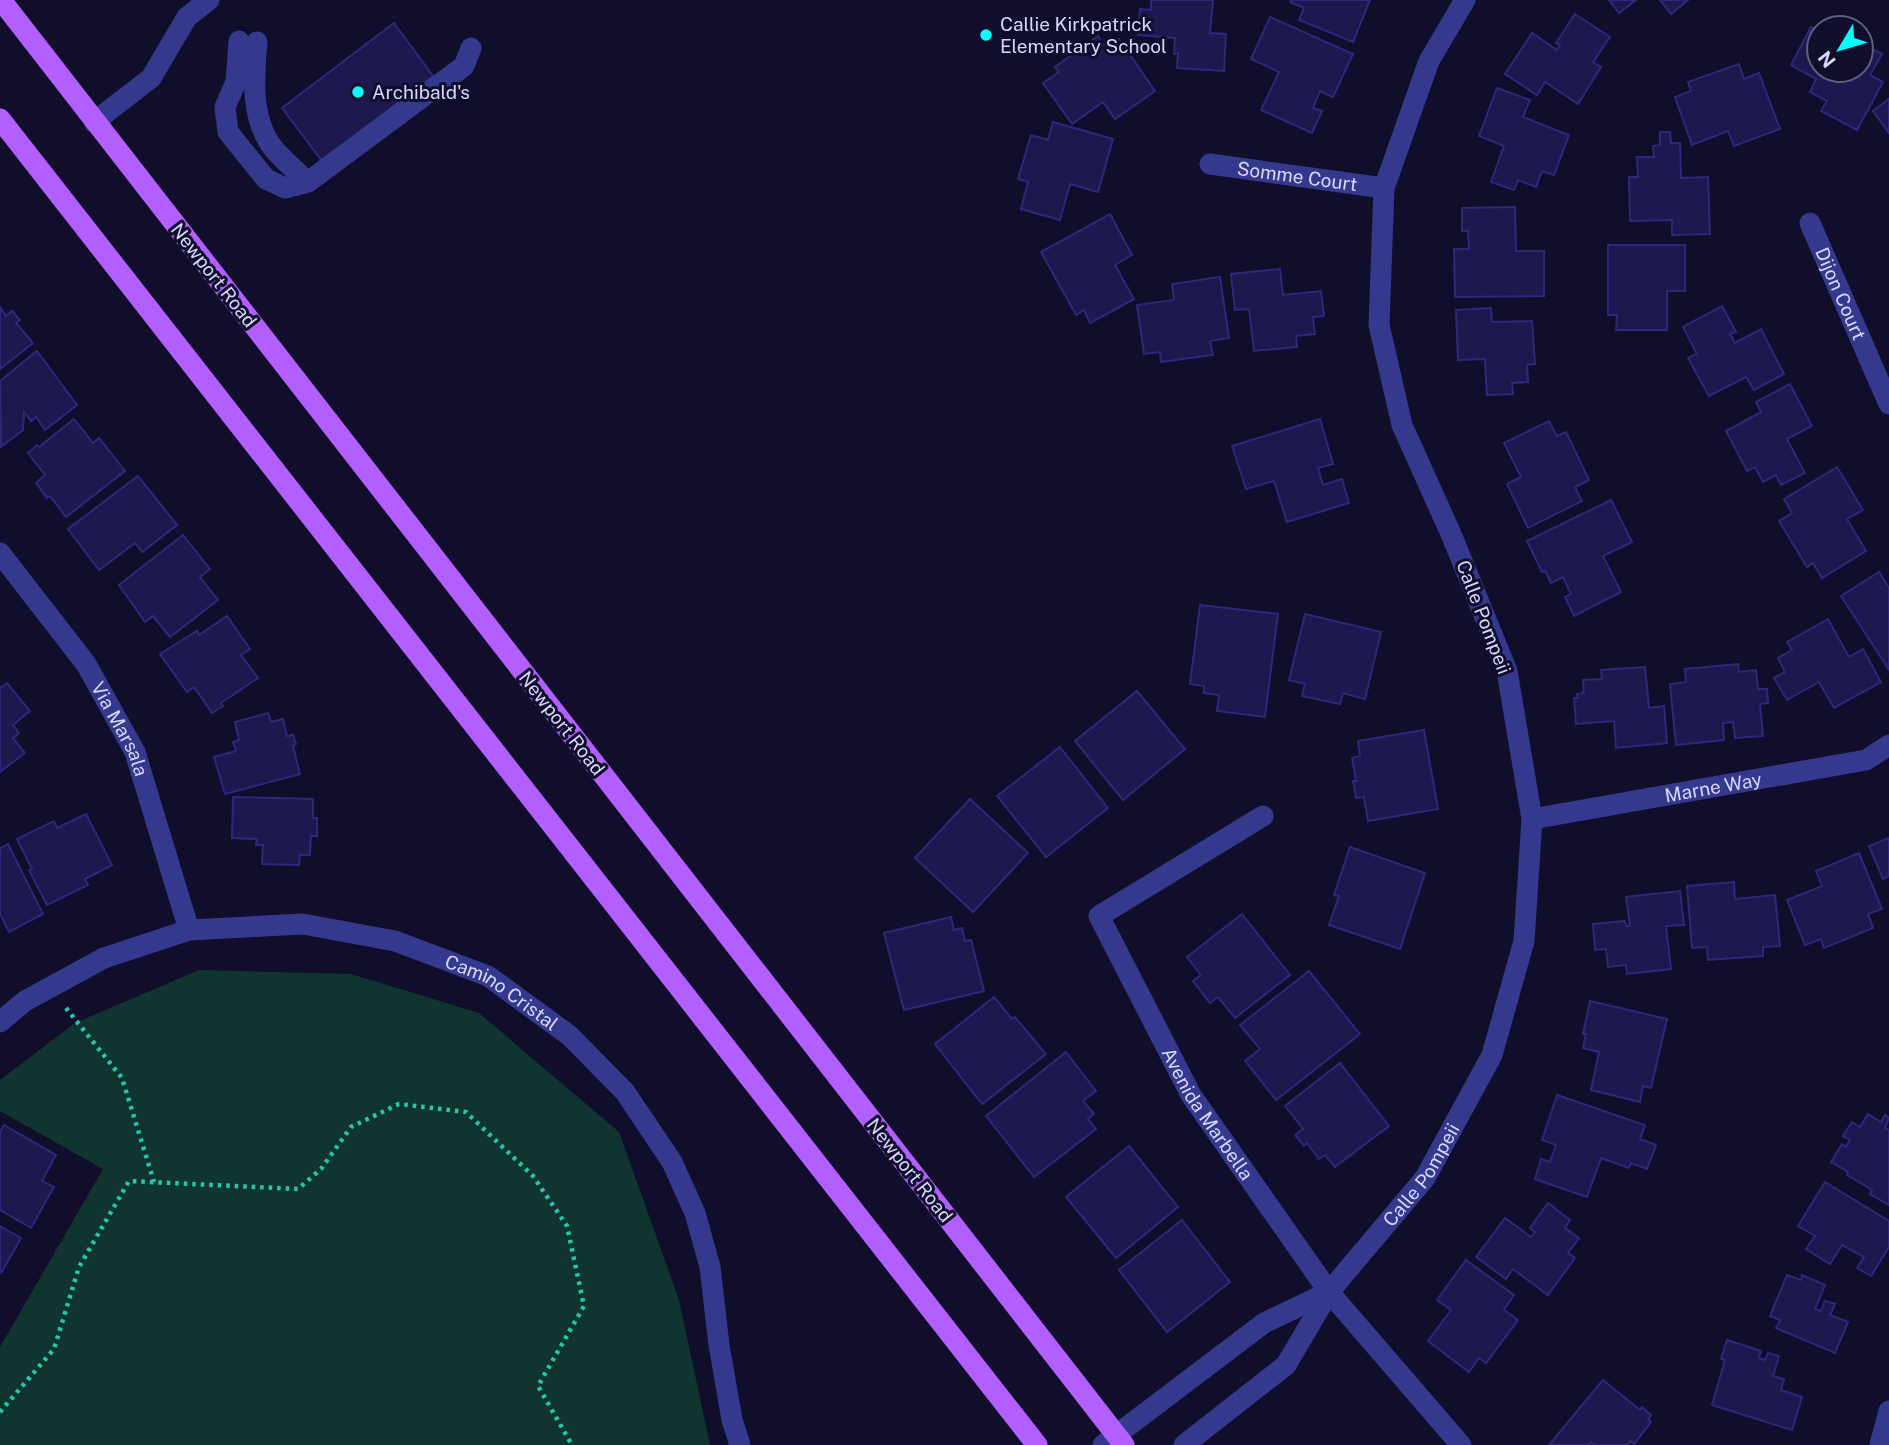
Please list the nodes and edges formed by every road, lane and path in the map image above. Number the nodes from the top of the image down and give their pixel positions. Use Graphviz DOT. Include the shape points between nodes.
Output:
graph roads {
  1 [pos="1,0"];
  2 [pos="209,0"];
  3 [pos="1465,0"];
  4 [pos="471,48"];
  5 [pos="0,119"];
  6 [pos="94,122"];
  7 [pos="1210,164"];
  8 [pos="308,182"];
  9 [pos="1384,188"];
  10 [pos="1810,223"];
  11 [pos="1889,404"];
  12 [pos="0,553"];
  13 [pos="1889,745"];
  14 [pos="1263,816"];
  15 [pos="1532,819"];
  16 [pos="189,930"];
  17 [pos="50,988"];
  18 [pos="0,1022"];
  19 [pos="155,1182"];
  20 [pos="1329,1292"];
  21 [pos="1889,1410"];
  22 [pos="0,1412"];
  23 [pos="1114,1442"];
  24 [pos="572,1445"];
  25 [pos="740,1445"];
  26 [pos="1037,1445"];
  27 [pos="1184,1445"];
  28 [pos="1461,1445"];
  29 [pos="1880,1445"];
  1 -- 6 [label="main road, Newport Road"];
  2 -- 6 [label="street" via="187,17 151,78"];
  3 -- 9 [label="street, Calle Pompeii" via="1429,61"];
  4 -- 8 [label="street" via="464,66"];
  5 -- 26 [label="main road"];
  6 -- 23 [label="main road, Newport Road"];
  7 -- 9 [label="street, Somme Court"];
  8 -- 8 [label="street" via="285,188 266,179 228,132 225,107 248,41 265,136"];
  9 -- 15 [label="street, Calle Pompeii" via="1379,325 1402,425 1507,671"];
  10 -- 11 [label="street, Dijon Court"];
  12 -- 16 [label="street, Via Marsala" via="86,664 135,752"];
  13 -- 15 [label="street, Marne Way" via="1867,760"];
  14 -- 20 [label="street, Avenida Marbella" via="1099,916 1191,1095"];
  15 -- 20 [label="street, Calle Pompeii" via="1524,941 1492,1055 1425,1178"];
  16 -- 17 [label="street, Camino Cristal" via="104,958"];
  16 -- 25 [label="street, Camino Cristal" via="303,924 395,941 488,976 570,1036 625,1092 671,1162 695,1213 710,1267 725,1382"];
  17 -- 18 [label="street, Camino Cristal"];
  17 -- 19 [label="path" via="122,1078"];
  19 -- 22 [label="path" via="129,1181 79,1267 54,1349"];
  19 -- 24 [label="path" via="298,1189 321,1169 351,1127 398,1104 466,1112 533,1176 567,1226 584,1306 538,1385"];
  20 -- 23 [label="street, Calle Pompeii" via="1264,1323"];
  20 -- 27 [label="street, Calle Pompeii" via="1286,1365"];
  20 -- 28 [label="street, Avenida Marbella"];
  21 -- 29 [label="street"];
}
